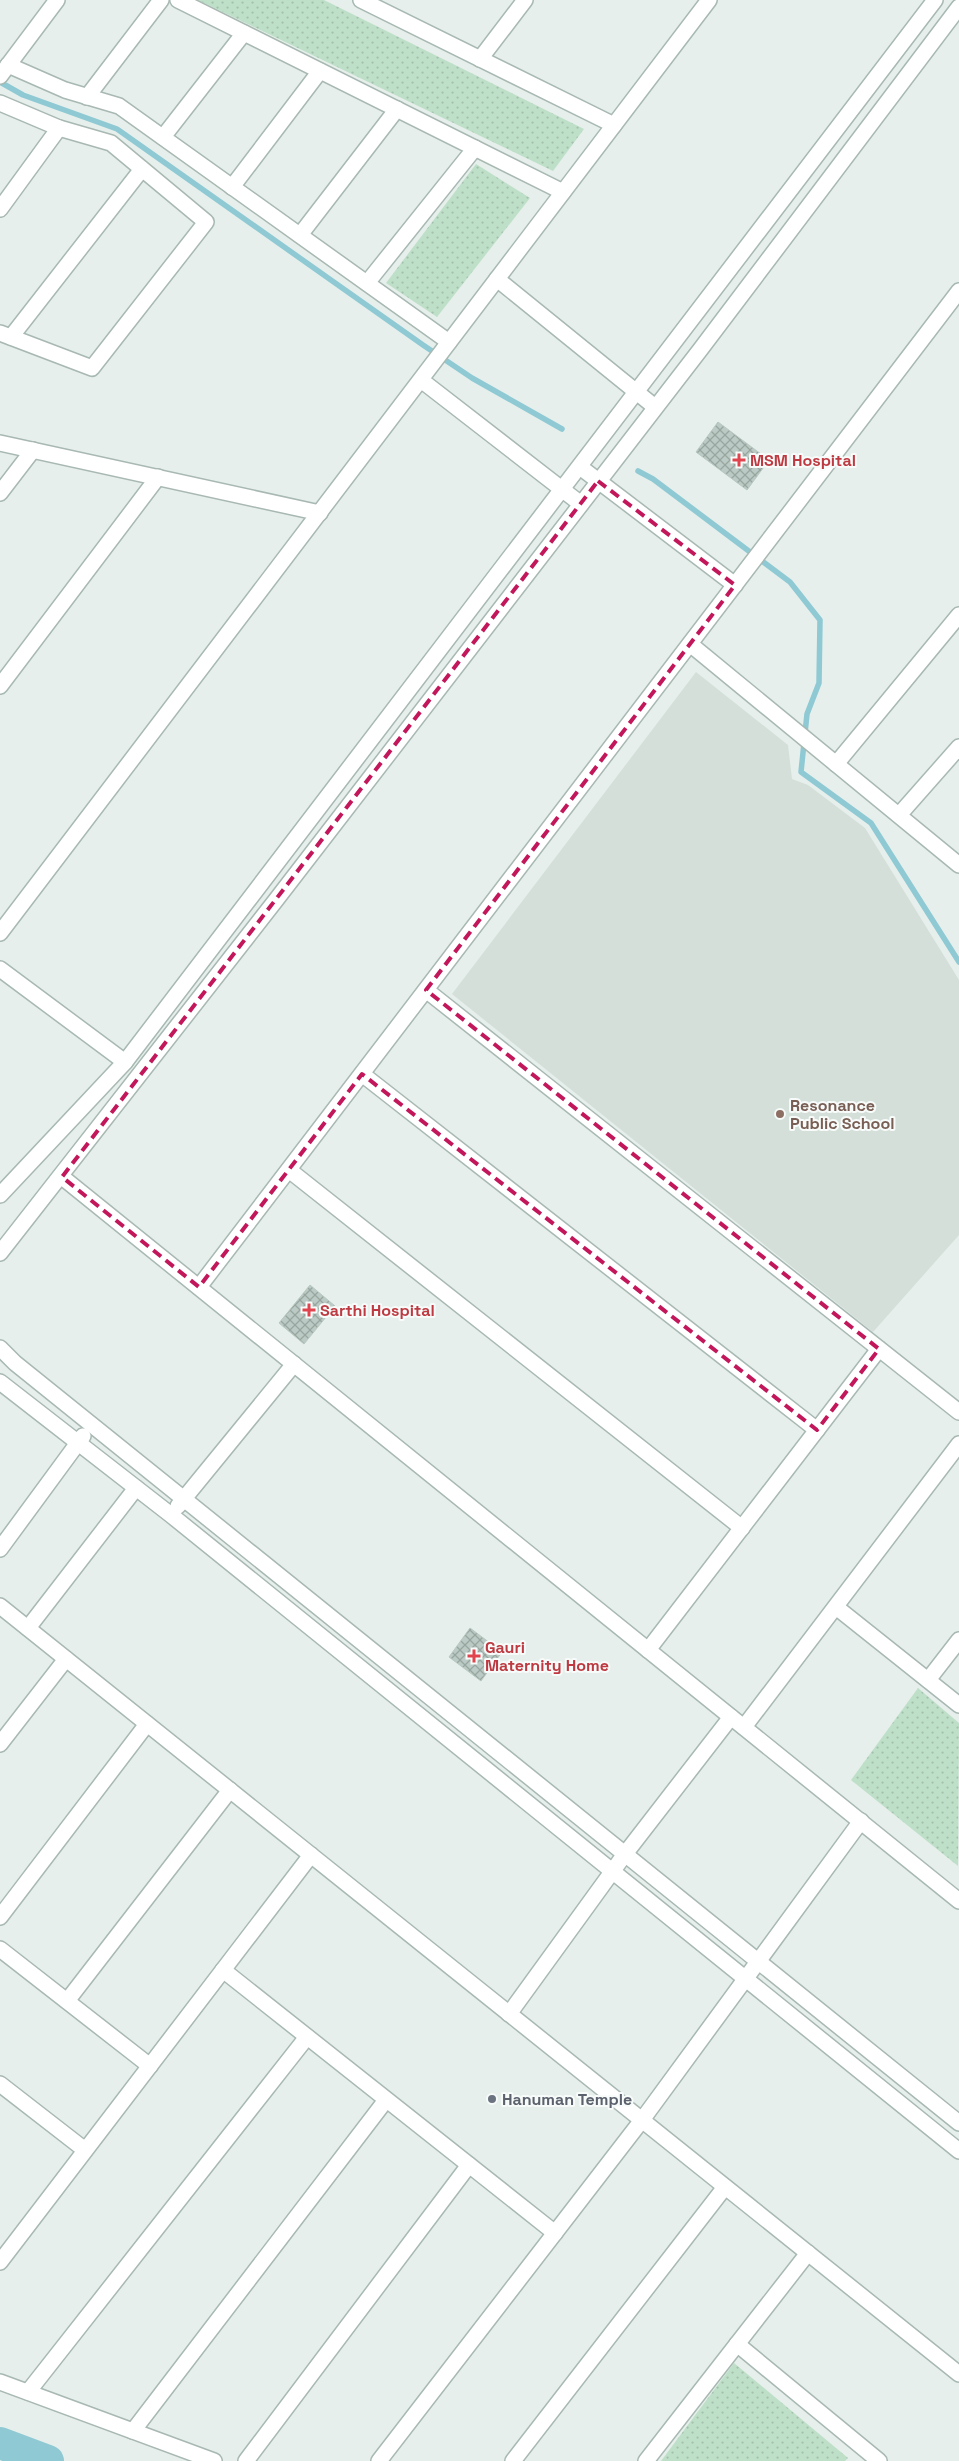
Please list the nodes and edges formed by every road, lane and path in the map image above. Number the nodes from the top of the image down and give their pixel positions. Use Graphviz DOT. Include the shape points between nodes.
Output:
graph roads {
  1 [pos="57,0"];
  2 [pos="162,0"];
  3 [pos="178,0"];
  4 [pos="525,0"];
  5 [pos="709,0"];
  6 [pos="935,0"];
  7 [pos="370,2"];
  8 [pos="956,16"];
  9 [pos="244,33"];
  10 [pos="480,59"];
  11 [pos="320,71"];
  12 [pos="3,72"];
  13 [pos="87,97"];
  14 [pos="0,104"];
  15 [pos="396,109"];
  16 [pos="614,125"];
  17 [pos="59,128"];
  18 [pos="163,137"];
  19 [pos="475,148"];
  20 [pos="142,168"];
  21 [pos="232,187"];
  22 [pos="563,192"];
  23 [pos="0,209"];
  24 [pos="300,235"];
  25 [pos="497,280"];
  26 [pos="367,283"];
  27 [pos="959,291"];
  28 [pos="952,312"];
  29 [pos="5,335"];
  30 [pos="442,351"];
  31 [pos="421,380"];
  32 [pos="637,392"];
  33 [pos="656,407"];
  34 [pos="0,443"];
  35 [pos="33,450"];
  36 [pos="580,467"];
  37 [pos="158,478"];
  38 [pos="598,481"];
  39 [pos="562,490"];
  40 [pos="0,493"];
  41 [pos="580,504"];
  42 [pos="320,513"];
  43 [pos="735,585"];
  44 [pos="959,615"];
  45 [pos="690,644"];
  46 [pos="0,686"];
  47 [pos="959,747"];
  48 [pos="836,764"];
  49 [pos="899,815"];
  50 [pos="959,865"];
  51 [pos="0,932"];
  52 [pos="0,969"];
  53 [pos="426,990"];
  54 [pos="125,1062"];
  55 [pos="362,1074"];
  56 [pos="289,1170"];
  57 [pos="62,1177"];
  58 [pos="0,1195"];
  59 [pos="0,1253"];
  60 [pos="199,1288"];
  61 [pos="0,1348"];
  62 [pos="879,1349"];
  63 [pos="294,1364"];
  64 [pos="0,1382"];
  65 [pos="959,1412"];
  66 [pos="92,1424"];
  67 [pos="817,1430"];
  68 [pos="78,1442"];
  69 [pos="959,1444"];
  70 [pos="136,1488"];
  71 [pos="184,1499"];
  72 [pos="170,1515"];
  73 [pos="742,1528"];
  74 [pos="0,1549"];
  75 [pos="0,1606"];
  76 [pos="836,1606"];
  77 [pos="28,1628"];
  78 [pos="959,1640"];
  79 [pos="648,1650"];
  80 [pos="66,1659"];
  81 [pos="928,1680"];
  82 [pos="959,1705"];
  83 [pos="732,1717"];
  84 [pos="147,1724"];
  85 [pos="744,1727"];
  86 [pos="0,1744"];
  87 [pos="230,1790"];
  88 [pos="861,1821"];
  89 [pos="625,1854"];
  90 [pos="311,1855"];
  91 [pos="613,1871"];
  92 [pos="957,1895"];
  93 [pos="0,1917"];
  94 [pos="0,1949"];
  95 [pos="757,1961"];
  96 [pos="223,1970"];
  97 [pos="745,1978"];
  98 [pos="68,2001"];
  99 [pos="509,2014"];
  100 [pos="307,2037"];
  101 [pos="150,2066"];
  102 [pos="2,2090"];
  103 [pos="386,2100"];
  104 [pos="642,2120"];
  105 [pos="959,2124"];
  106 [pos="86,2150"];
  107 [pos="959,2151"];
  108 [pos="469,2165"];
  109 [pos="725,2187"];
  110 [pos="555,2233"];
  111 [pos="808,2253"];
  112 [pos="0,2262"];
  113 [pos="737,2344"];
  114 [pos="959,2374"];
  115 [pos="0,2382"];
  116 [pos="28,2392"];
  117 [pos="133,2431"];
  118 [pos="874,2460"];
  119 [pos="214,2461"];
  120 [pos="246,2461"];
  121 [pos="379,2461"];
  122 [pos="513,2461"];
  123 [pos="646,2461"];
  1 -- 12 [label="street"];
  2 -- 13 [label="street"];
  3 -- 9 [label="street"];
  4 -- 10 [label="street"];
  5 -- 16 [label="street"];
  6 -- 32 [label="street"];
  7 -- 10 [label="street"];
  8 -- 33 [label="street"];
  9 -- 11 [label="street"];
  9 -- 18 [label="street"];
  10 -- 16 [label="street"];
  11 -- 15 [label="street"];
  11 -- 21 [label="street"];
  12 -- 13 [label="street"];
  13 -- 18 [label="street" via="119,106"];
  14 -- 17 [label="street"];
  15 -- 19 [label="street"];
  15 -- 24 [label="street"];
  16 -- 22 [label="street"];
  17 -- 20 [label="street" via="111,143"];
  17 -- 23 [label="street"];
  18 -- 21 [label="street"];
  19 -- 22 [label="street"];
  19 -- 26 [label="street"];
  20 -- 29 [label="street"];
  20 -- 29 [label="street" via="206,222 92,368"];
  21 -- 24 [label="street"];
  22 -- 25 [label="street"];
  24 -- 26 [label="street"];
  25 -- 30 [label="street"];
  25 -- 32 [label="street"];
  26 -- 30 [label="street"];
  27 -- 28 [label="street"];
  28 -- 43 [label="street"];
  30 -- 31 [label="street"];
  31 -- 39 [label="street"];
  31 -- 42 [label="street"];
  32 -- 33 [label="street"];
  32 -- 36 [label="street"];
  33 -- 38 [label="street"];
  34 -- 35 [label="street"];
  35 -- 37 [label="street"];
  35 -- 40 [label="street"];
  36 -- 38 [label="street"];
  36 -- 39 [label="street"];
  37 -- 42 [label="street"];
  37 -- 46 [label="street"];
  38 -- 41 [label="street"];
  38 -- 43 [label="street"];
  39 -- 41 [label="street"];
  39 -- 54 [label="street"];
  41 -- 57 [label="street"];
  42 -- 51 [label="street"];
  43 -- 45 [label="street"];
  44 -- 48 [label="street"];
  45 -- 48 [label="street"];
  45 -- 53 [label="street"];
  47 -- 49 [label="street"];
  48 -- 49 [label="street"];
  49 -- 50 [label="street"];
  52 -- 54 [label="street"];
  53 -- 55 [label="street"];
  53 -- 62 [label="street"];
  54 -- 58 [label="street"];
  55 -- 56 [label="street"];
  55 -- 67 [label="street"];
  56 -- 60 [label="street"];
  56 -- 73 [label="street"];
  57 -- 59 [label="street"];
  57 -- 60 [label="street"];
  60 -- 63 [label="street"];
  61 -- 66 [label="street"];
  62 -- 65 [label="street"];
  62 -- 67 [label="street"];
  63 -- 71 [label="street"];
  63 -- 79 [label="street"];
  64 -- 68 [label="street"];
  66 -- 68 [label="street"];
  66 -- 71 [label="street"];
  67 -- 73 [label="street"];
  68 -- 70 [label="street"];
  68 -- 74 [label="street"];
  69 -- 76 [label="street"];
  70 -- 72 [label="street"];
  70 -- 77 [label="street"];
  71 -- 72 [label="street"];
  71 -- 89 [label="street"];
  72 -- 91 [label="street"];
  73 -- 79 [label="street"];
  75 -- 77 [label="street"];
  76 -- 81 [label="street"];
  76 -- 85 [label="street"];
  77 -- 80 [label="street"];
  78 -- 81 [label="street"];
  79 -- 83 [label="street"];
  80 -- 84 [label="street"];
  80 -- 86 [label="street"];
  81 -- 82 [label="street"];
  83 -- 85 [label="street"];
  83 -- 89 [label="street"];
  84 -- 87 [label="street"];
  84 -- 93 [label="street"];
  85 -- 88 [label="street"];
  87 -- 90 [label="street"];
  87 -- 98 [label="street"];
  88 -- 92 [label="street"];
  88 -- 95 [label="street"];
  89 -- 91 [label="street"];
  89 -- 95 [label="street"];
  90 -- 96 [label="street"];
  90 -- 99 [label="street"];
  91 -- 97 [label="street"];
  91 -- 99 [label="street"];
  94 -- 98 [label="street"];
  95 -- 97 [label="street"];
  95 -- 105 [label="street"];
  96 -- 100 [label="street"];
  96 -- 101 [label="street"];
  97 -- 104 [label="street"];
  97 -- 107 [label="street"];
  98 -- 101 [label="street"];
  99 -- 104 [label="street"];
  100 -- 103 [label="street"];
  100 -- 116 [label="street"];
  101 -- 106 [label="street"];
  102 -- 106 [label="street"];
  103 -- 108 [label="street"];
  103 -- 117 [label="street"];
  104 -- 109 [label="street"];
  104 -- 110 [label="street"];
  106 -- 112 [label="street"];
  108 -- 110 [label="street"];
  108 -- 120 [label="street"];
  109 -- 111 [label="street"];
  109 -- 122 [label="street"];
  110 -- 121 [label="street"];
  111 -- 113 [label="street"];
  111 -- 114 [label="street"];
  113 -- 118 [label="street"];
  113 -- 123 [label="street"];
  115 -- 116 [label="street"];
  116 -- 117 [label="street"];
  117 -- 119 [label="street"];
}
